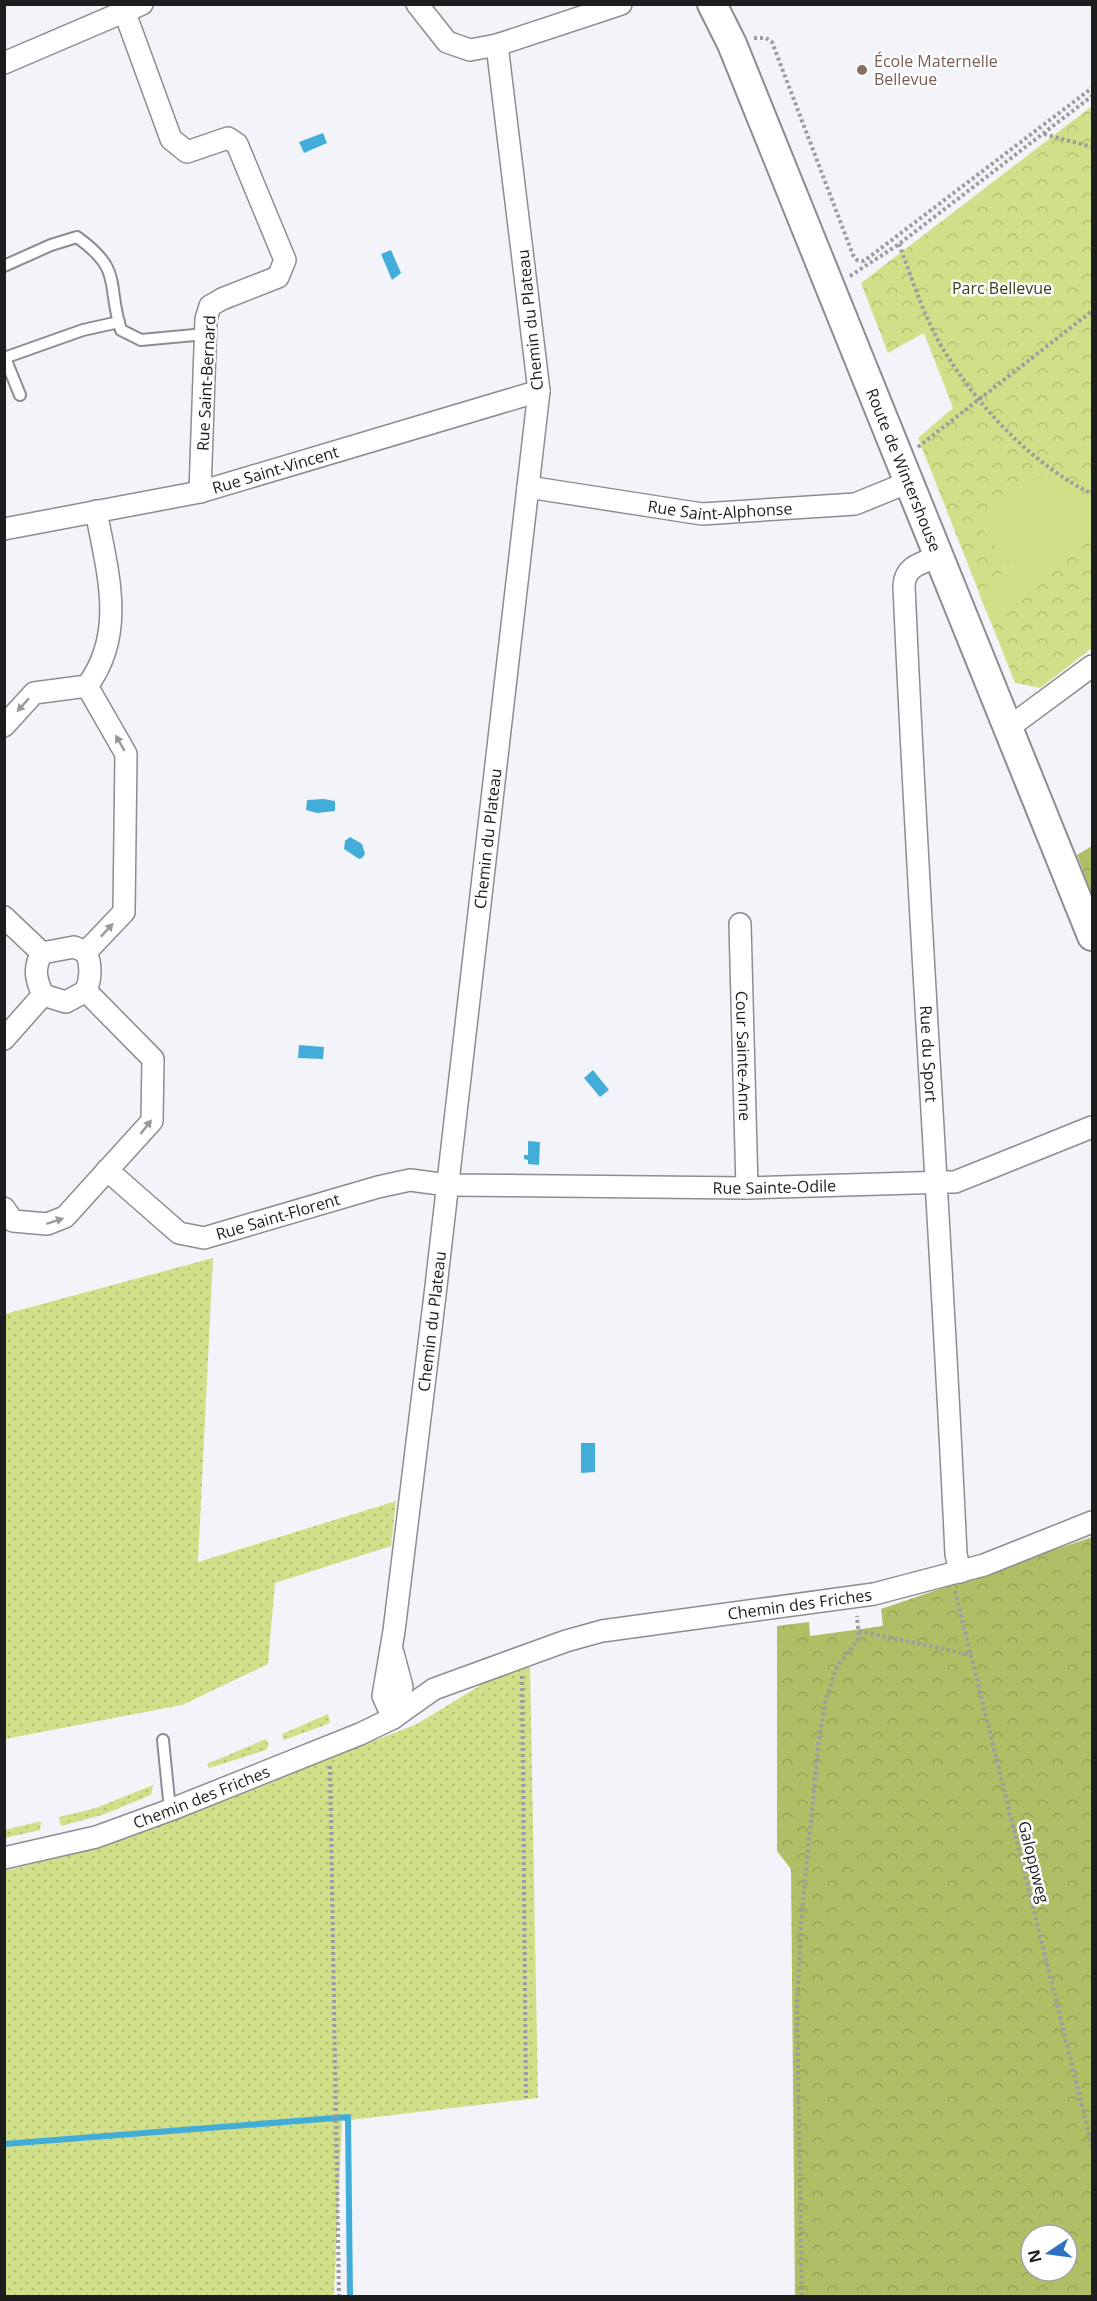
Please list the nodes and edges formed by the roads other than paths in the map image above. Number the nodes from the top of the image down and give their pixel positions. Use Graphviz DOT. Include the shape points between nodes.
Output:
graph roads {
  1 [pos="417,4"];
  2 [pos="621,4"];
  3 [pos="712,4"];
  4 [pos="134,9"];
  5 [pos="497,45"];
  6 [pos="4,63"];
  7 [pos="4,266"];
  8 [pos="119,322"];
  9 [pos="205,334"];
  10 [pos="5,358"];
  11 [pos="539,390"];
  12 [pos="20,394"];
  13 [pos="909,482"];
  14 [pos="528,487"];
  15 [pos="200,492"];
  16 [pos="96,511"];
  17 [pos="4,529"];
  18 [pos="940,556"];
  19 [pos="1092,666"];
  20 [pos="87,686"];
  21 [pos="4,726"];
  22 [pos="1008,728"];
  23 [pos="4,917"];
  24 [pos="740,924"];
  25 [pos="1092,936"];
  26 [pos="86,952"];
  27 [pos="42,953"];
  28 [pos="86,991"];
  29 [pos="43,995"];
  30 [pos="4,1039"];
  31 [pos="1092,1127"];
  32 [pos="107,1170"];
  33 [pos="938,1183"];
  34 [pos="448,1185"];
  35 [pos="747,1188"];
  36 [pos="4,1208"];
  37 [pos="1092,1522"];
  38 [pos="957,1578"];
  39 [pos="393,1718"];
  40 [pos="164,1740"];
  41 [pos="170,1810"];
  42 [pos="4,1858"];
  1 -- 5 [label="street" via="447,42 470,50"];
  2 -- 5 [label="street"];
  3 -- 13 [label="street, Route de Wintershouse" via="732,44"];
  4 -- 6 [label="street"];
  4 -- 9 [label="street, Rue Saint-Bernard" via="171,139 187,152 228,138 237,144 285,260 278,277 210,306"];
  5 -- 11 [label="street, Chemin du Plateau"];
  7 -- 8 [label="lane" via="77,237 99,253 113,280"];
  8 -- 9 [label="lane" via="121,330 141,340"];
  8 -- 10 [label="lane" via="83,330"];
  9 -- 15 [label="street, Rue Saint-Bernard"];
  10 -- 12 [label="lane"];
  11 -- 14 [label="street, Chemin du Plateau"];
  11 -- 15 [label="street, Rue Saint-Vincent"];
  13 -- 14 [label="street, Rue Saint-Alphonse" via="855,504 702,514"];
  13 -- 18 [label="street, Route de Wintershouse"];
  14 -- 34 [label="street, Chemin du Plateau"];
  15 -- 16 [label="street, Rue Saint-Vincent"];
  16 -- 17 [label="street, Rue Saint-Vincent"];
  16 -- 20 [label="street" via="112,621 98,670"];
  18 -- 22 [label="street, Route de Wintershouse"];
  18 -- 33 [label="street, Rue du Sport" via="911,568 904,577 912,790"];
  19 -- 22 [label="street"];
  20 -- 21 [label="street, one-way" via="34,693"];
  26 -- 20 [label="street, one-way" via="124,912 126,754"];
  22 -- 25 [label="street, Route de Wintershouse"];
  23 -- 27 [label="street"];
  24 -- 35 [label="street, Cour Sainte-Anne"];
  26 -- 27 [label="street" via="74,947"];
  26 -- 28 [label="street" via="90,981"];
  27 -- 29 [label="street" via="36,962 36,981"];
  28 -- 29 [label="street" via="66,1002"];
  32 -- 28 [label="street, one-way" via="152,1121 153,1059"];
  29 -- 30 [label="street"];
  31 -- 33 [label="street, Rue Sainte-Odile" via="955,1182"];
  32 -- 34 [label="street, Rue Saint-Florent" via="178,1233 204,1238 410,1180"];
  36 -- 32 [label="street, one-way" via="13,1221 47,1224 65,1217"];
  33 -- 35 [label="street, Rue Sainte-Odile"];
  33 -- 38 [label="street, Rue du Sport"];
  34 -- 35 [label="street, Rue Sainte-Odile"];
  34 -- 39 [label="street, Chemin du Plateau" via="393,1631 394,1658 402,1687"];
  37 -- 38 [label="street, Chemin des Friches"];
  38 -- 39 [label="street, Chemin des Friches" via="854,1597 602,1631 510,1662 422,1711"];
  39 -- 41 [label="street, Chemin des Friches"];
  40 -- 41 [label="lane"];
  41 -- 42 [label="street, Chemin des Friches" via="96,1837"];
}
